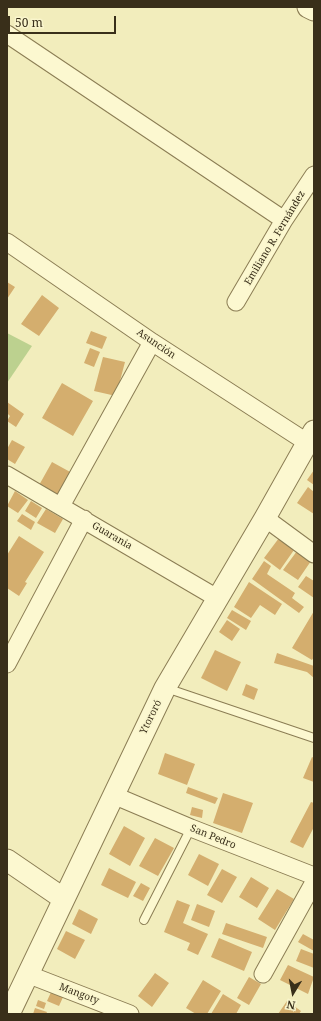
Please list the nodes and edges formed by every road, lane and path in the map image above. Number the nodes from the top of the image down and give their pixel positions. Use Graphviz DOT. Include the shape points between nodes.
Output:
graph roads {
  1 [pos="308,7"];
  2 [pos="314,10"];
  3 [pos="7,34"];
  4 [pos="314,175"];
  5 [pos="284,220"];
  6 [pos="7,242"];
  7 [pos="236,302"];
  8 [pos="152,342"];
  9 [pos="311,437"];
  10 [pos="7,475"];
  11 [pos="61,506"];
  12 [pos="265,518"];
  13 [pos="84,519"];
  14 [pos="314,554"];
  15 [pos="217,598"];
  16 [pos="7,664"];
  17 [pos="165,688"];
  18 [pos="314,738"];
  19 [pos="113,794"];
  20 [pos="191,828"];
  21 [pos="7,860"];
  22 [pos="314,876"];
  23 [pos="314,882"];
  24 [pos="64,899"];
  25 [pos="144,920"];
  26 [pos="27,974"];
  27 [pos="263,974"];
  28 [pos="10,1014"];
  29 [pos="130,1014"];
  1 -- 2 [label="street"];
  3 -- 5 [label="street"];
  4 -- 5 [label="street, Emiliano R. Fernández"];
  5 -- 7 [label="street, Emiliano R. Fernández"];
  6 -- 8 [label="street, Asunción"];
  8 -- 9 [label="street, Asunción"];
  8 -- 11 [label="street"];
  9 -- 12 [label="street, Ytororó"];
  10 -- 11 [label="street, Guarania"];
  11 -- 13 [label="street, Guarania"];
  12 -- 14 [label="street"];
  12 -- 15 [label="street, Ytororó"];
  13 -- 15 [label="street, Guarania"];
  13 -- 16 [label="street"];
  15 -- 17 [label="street, Ytororó"];
  17 -- 18 [label="lane"];
  17 -- 19 [label="street, Ytororó"];
  19 -- 20 [label="street, San Pedro"];
  19 -- 24 [label="street, Ytororó"];
  20 -- 22 [label="street, San Pedro"];
  20 -- 25 [label="lane"];
  21 -- 24 [label="street"];
  23 -- 27 [label="street"];
  24 -- 26 [label="street, Ytororó"];
  26 -- 28 [label="street, Ytororó"];
  26 -- 29 [label="street, Mangoty"];
}
